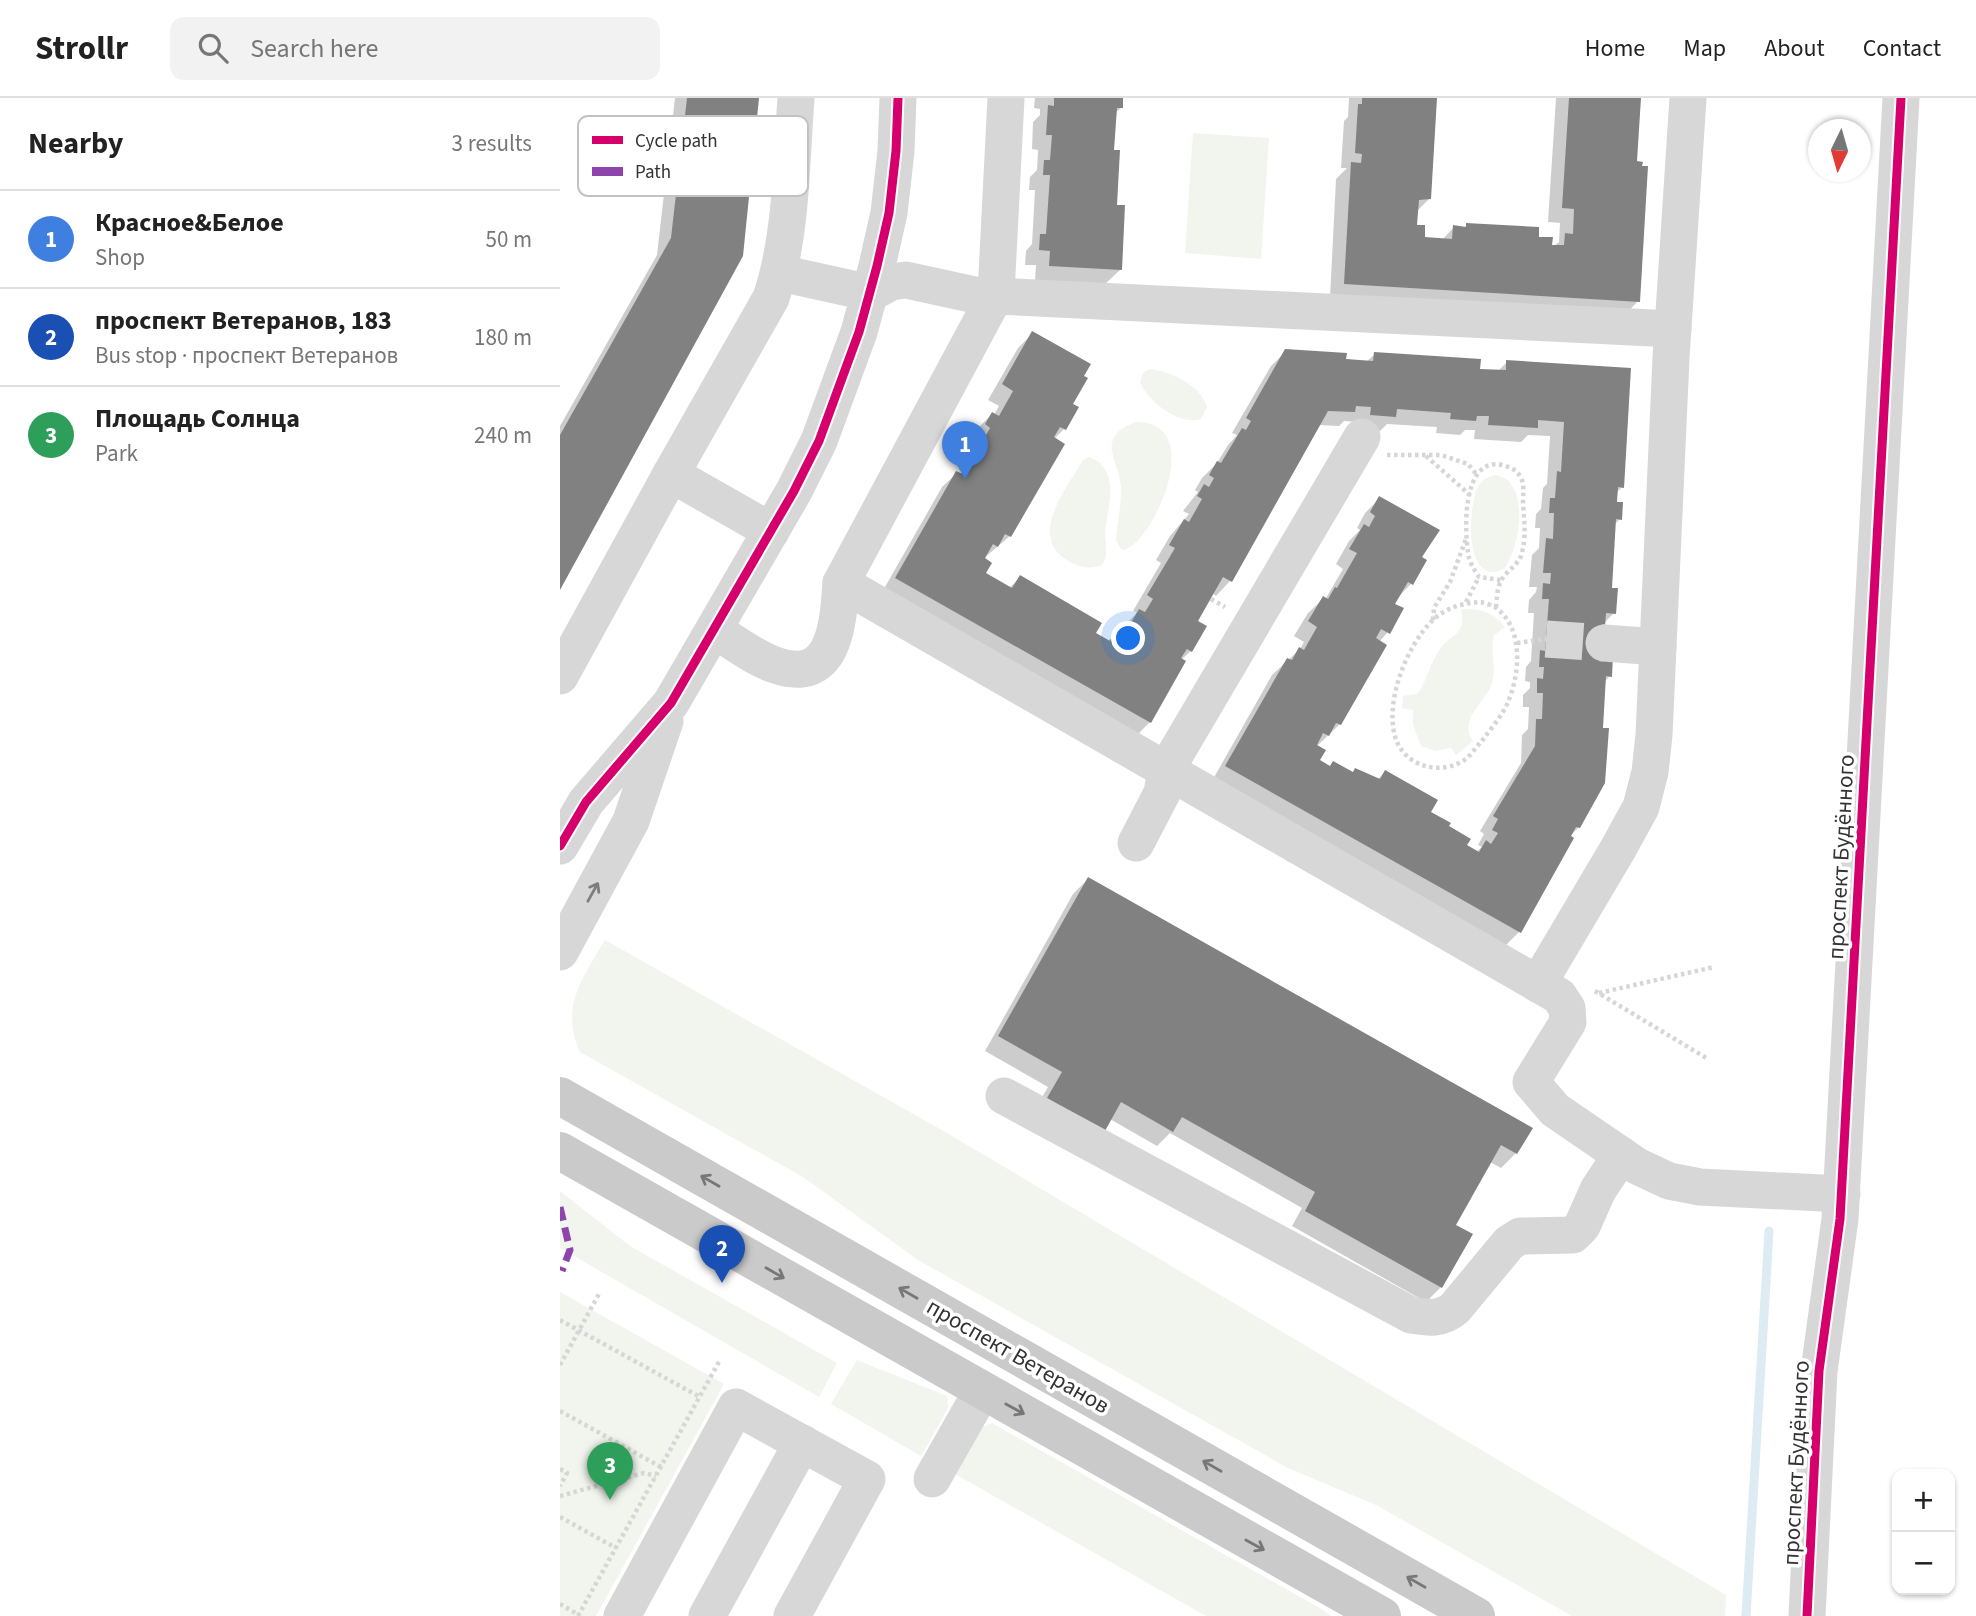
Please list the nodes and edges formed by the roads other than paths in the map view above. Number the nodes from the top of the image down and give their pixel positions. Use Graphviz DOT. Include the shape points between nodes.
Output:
graph roads {
  1 [pos="796,98"];
  2 [pos="898,98"];
  3 [pos="1006,98"];
  4 [pos="1688,98"];
  5 [pos="1901,98"];
  6 [pos="794,116"];
  7 [pos="787,196"];
  8 [pos="780,273"];
  9 [pos="871,293"];
  10 [pos="996,295"];
  11 [pos="1673,329"];
  12 [pos="1373,447"];
  13 [pos="671,474"];
  14 [pos="771,531"];
  15 [pos="841,583"];
  16 [pos="714,630"];
  17 [pos="1604,643"];
  18 [pos="1658,647"];
  19 [pos="560,676"];
  20 [pos="671,703"];
  21 [pos="1166,770"];
  22 [pos="1136,844"];
  23 [pos="560,846"];
  24 [pos="560,952"];
  25 [pos="1545,974"];
  26 [pos="560,1096"];
  27 [pos="1004,1096"];
  28 [pos="560,1151"];
  29 [pos="1621,1154"];
  30 [pos="1841,1206"];
  31 [pos="982,1391"];
  32 [pos="802,1443"];
  33 [pos="932,1479"];
  34 [pos="622,1616"];
  35 [pos="707,1616"];
  36 [pos="792,1616"];
  37 [pos="1382,1616"];
  38 [pos="1476,1616"];
  39 [pos="1807,1616"];
  40 [pos="1831,1616"];
  1 -- 6 [label="street"];
  2 -- 9 [label="street" via="889,213"];
  3 -- 10 [label="street"];
  4 -- 11 [label="street"];
  5 -- 30 [label="street, проспект Будённого"];
  7 -- 8 [label="street"];
  8 -- 9 [label="street"];
  8 -- 13 [label="street" via="771,299"];
  9 -- 10 [label="street" via="906,280"];
  9 -- 14 [label="street" via="819,441"];
  10 -- 11 [label="street" via="1145,316"];
  10 -- 15 [label="street"];
  11 -- 18 [label="street"];
  12 -- 21 [label="street"];
  13 -- 14 [label="street"];
  13 -- 19 [label="street"];
  14 -- 16 [label="street"];
  15 -- 16 [label="street" via="833,640 815,666 775,665"];
  15 -- 21 [label="street"];
  16 -- 20 [label="street"];
  17 -- 18 [label="street"];
  18 -- 25 [label="street" via="1654,735 1641,807"];
  20 -- 23 [label="street" via="586,802"];
  24 -- 20 [label="street, one-way" via="631,821"];
  21 -- 22 [label="street" via="1162,793"];
  21 -- 25 [label="street"];
  25 -- 29 [label="street" via="1567,1008 1568,1021 1531,1082 1555,1110"];
  38 -- 26 [label="main road, проспект Ветеранов, one-way"];
  27 -- 29 [label="street" via="1411,1315 1430,1318 1455,1308 1520,1236 1573,1235"];
  28 -- 31 [label="main road, проспект Ветеранов, one-way"];
  29 -- 30 [label="street" via="1669,1181"];
  30 -- 39 [label="street, проспект Будённого" via="1819,1371"];
  30 -- 40 [label="street, проспект Будённого" via="1845,1331"];
  31 -- 33 [label="street"];
  31 -- 37 [label="main road, проспект Ветеранов, one-way"];
  32 -- 34 [label="street" via="736,1407"];
  32 -- 35 [label="street"];
  32 -- 36 [label="street" via="867,1479"];
}
